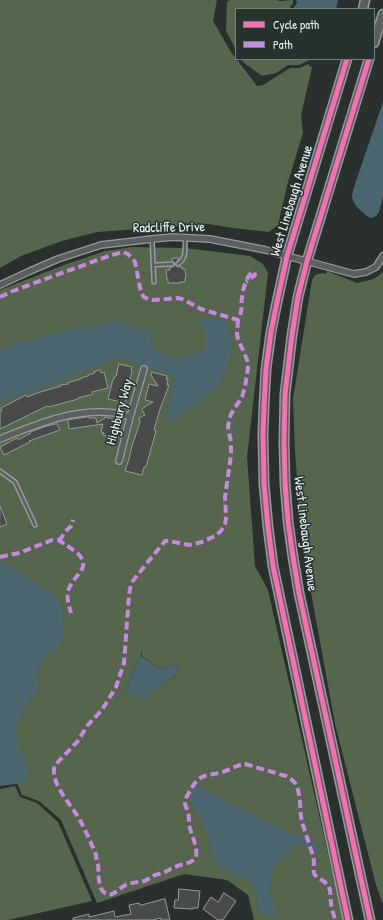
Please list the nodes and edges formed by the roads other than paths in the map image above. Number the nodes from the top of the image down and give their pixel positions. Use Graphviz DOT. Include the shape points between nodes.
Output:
graph roads {
  1 [pos="383,14"];
  2 [pos="375,40"];
  3 [pos="347,60"];
  4 [pos="369,60"];
  5 [pos="185,238"];
  6 [pos="152,239"];
  7 [pos="287,256"];
  8 [pos="383,256"];
  9 [pos="307,261"];
  10 [pos="172,264"];
  11 [pos="178,264"];
  12 [pos="153,265"];
  13 [pos="154,282"];
  14 [pos="0,285"];
  15 [pos="144,369"];
  16 [pos="130,417"];
  17 [pos="0,439"];
  18 [pos="120,460"];
  19 [pos="0,471"];
  20 [pos="35,525"];
  21 [pos="348,920"];
  22 [pos="370,920"];
  1 -- 2 [label="main road"];
  3 -- 7 [label="main road, West Linebaugh Avenue"];
  4 -- 9 [label="main road, West Linebaugh Avenue"];
  5 -- 6 [label="street, Radcliffe Drive"];
  5 -- 7 [label="street, Radcliffe Drive" via="210,239"];
  5 -- 11 [label="lane" via="184,259"];
  6 -- 12 [label="lane"];
  6 -- 14 [label="street, Radcliffe Drive" via="101,245 58,259"];
  7 -- 9 [label="street, Radcliffe Drive"];
  7 -- 21 [label="main road, West Linebaugh Avenue" via="266,369 264,484 273,566"];
  8 -- 9 [label="street, Radcliffe Drive" via="376,267 354,274"];
  9 -- 22 [label="main road, West Linebaugh Avenue" via="298,298 285,394 284,441 288,521 299,593"];
  10 -- 12 [label="lane"];
  12 -- 13 [label="lane"];
  15 -- 16 [label="street, Highbury Way"];
  16 -- 17 [label="street" via="115,413 73,414 38,423"];
  16 -- 18 [label="street, Highbury Way"];
  19 -- 20 [label="lane" via="15,482"];
}
